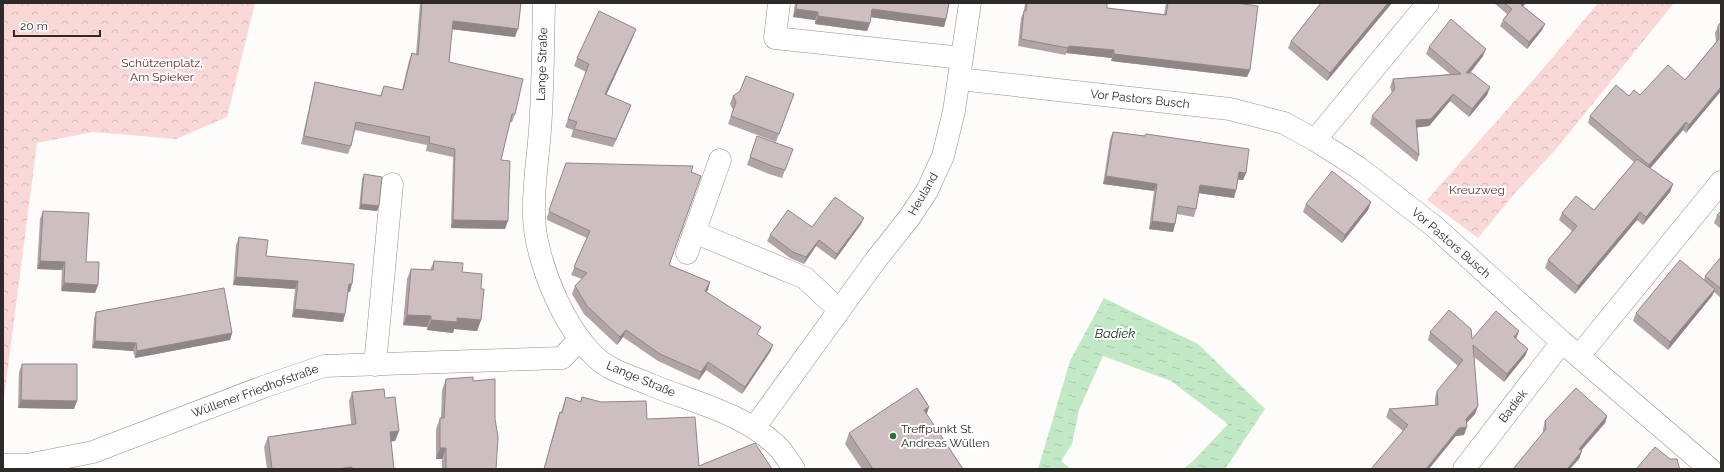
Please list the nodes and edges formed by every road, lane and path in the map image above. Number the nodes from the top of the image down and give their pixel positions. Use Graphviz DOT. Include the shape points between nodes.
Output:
graph roads {
  1 [pos="544,3"];
  2 [pos="779,3"];
  3 [pos="970,3"];
  4 [pos="1428,3"];
  5 [pos="960,69"];
  6 [pos="1315,140"];
  7 [pos="720,160"];
  8 [pos="1721,182"];
  9 [pos="392,184"];
  10 [pos="694,232"];
  11 [pos="687,253"];
  12 [pos="839,310"];
  13 [pos="579,340"];
  14 [pos="1562,342"];
  15 [pos="1579,356"];
  16 [pos="376,365"];
  17 [pos="754,428"];
  18 [pos="3,465"];
  19 [pos="794,469"];
  20 [pos="1464,469"];
  21 [pos="1710,469"];
  1 -- 13 [label="street, Lange Straße" via="534,216 539,253 560,307"];
  2 -- 5 [label="street" via="775,38"];
  3 -- 5 [label="street, Heuland"];
  4 -- 6 [label="street"];
  5 -- 6 [label="street, Vor Pastors Busch" via="1230,109 1284,123"];
  5 -- 12 [label="street, Heuland" via="954,111 943,156 928,191"];
  6 -- 14 [label="street, Vor Pastors Busch" via="1359,168 1435,227"];
  7 -- 10 [label="street"];
  8 -- 15 [label="street"];
  9 -- 16 [label="street"];
  10 -- 11 [label="street"];
  10 -- 12 [label="street" via="805,278"];
  12 -- 17 [label="street, Heuland"];
  13 -- 16 [label="street, Wüllener Friedhofstraße" via="562,358"];
  13 -- 17 [label="street, Lange Straße" via="609,367 713,407"];
  14 -- 15 [label="street, Vor Pastors Busch"];
  14 -- 20 [label="street, Badiek"];
  15 -- 21 [label="street, Vor Pastors Busch"];
  16 -- 18 [label="street, Wüllener Friedhofstraße" via="324,366 93,452 26,465"];
  17 -- 19 [label="street, Lange Straße" via="776,445"];
}
